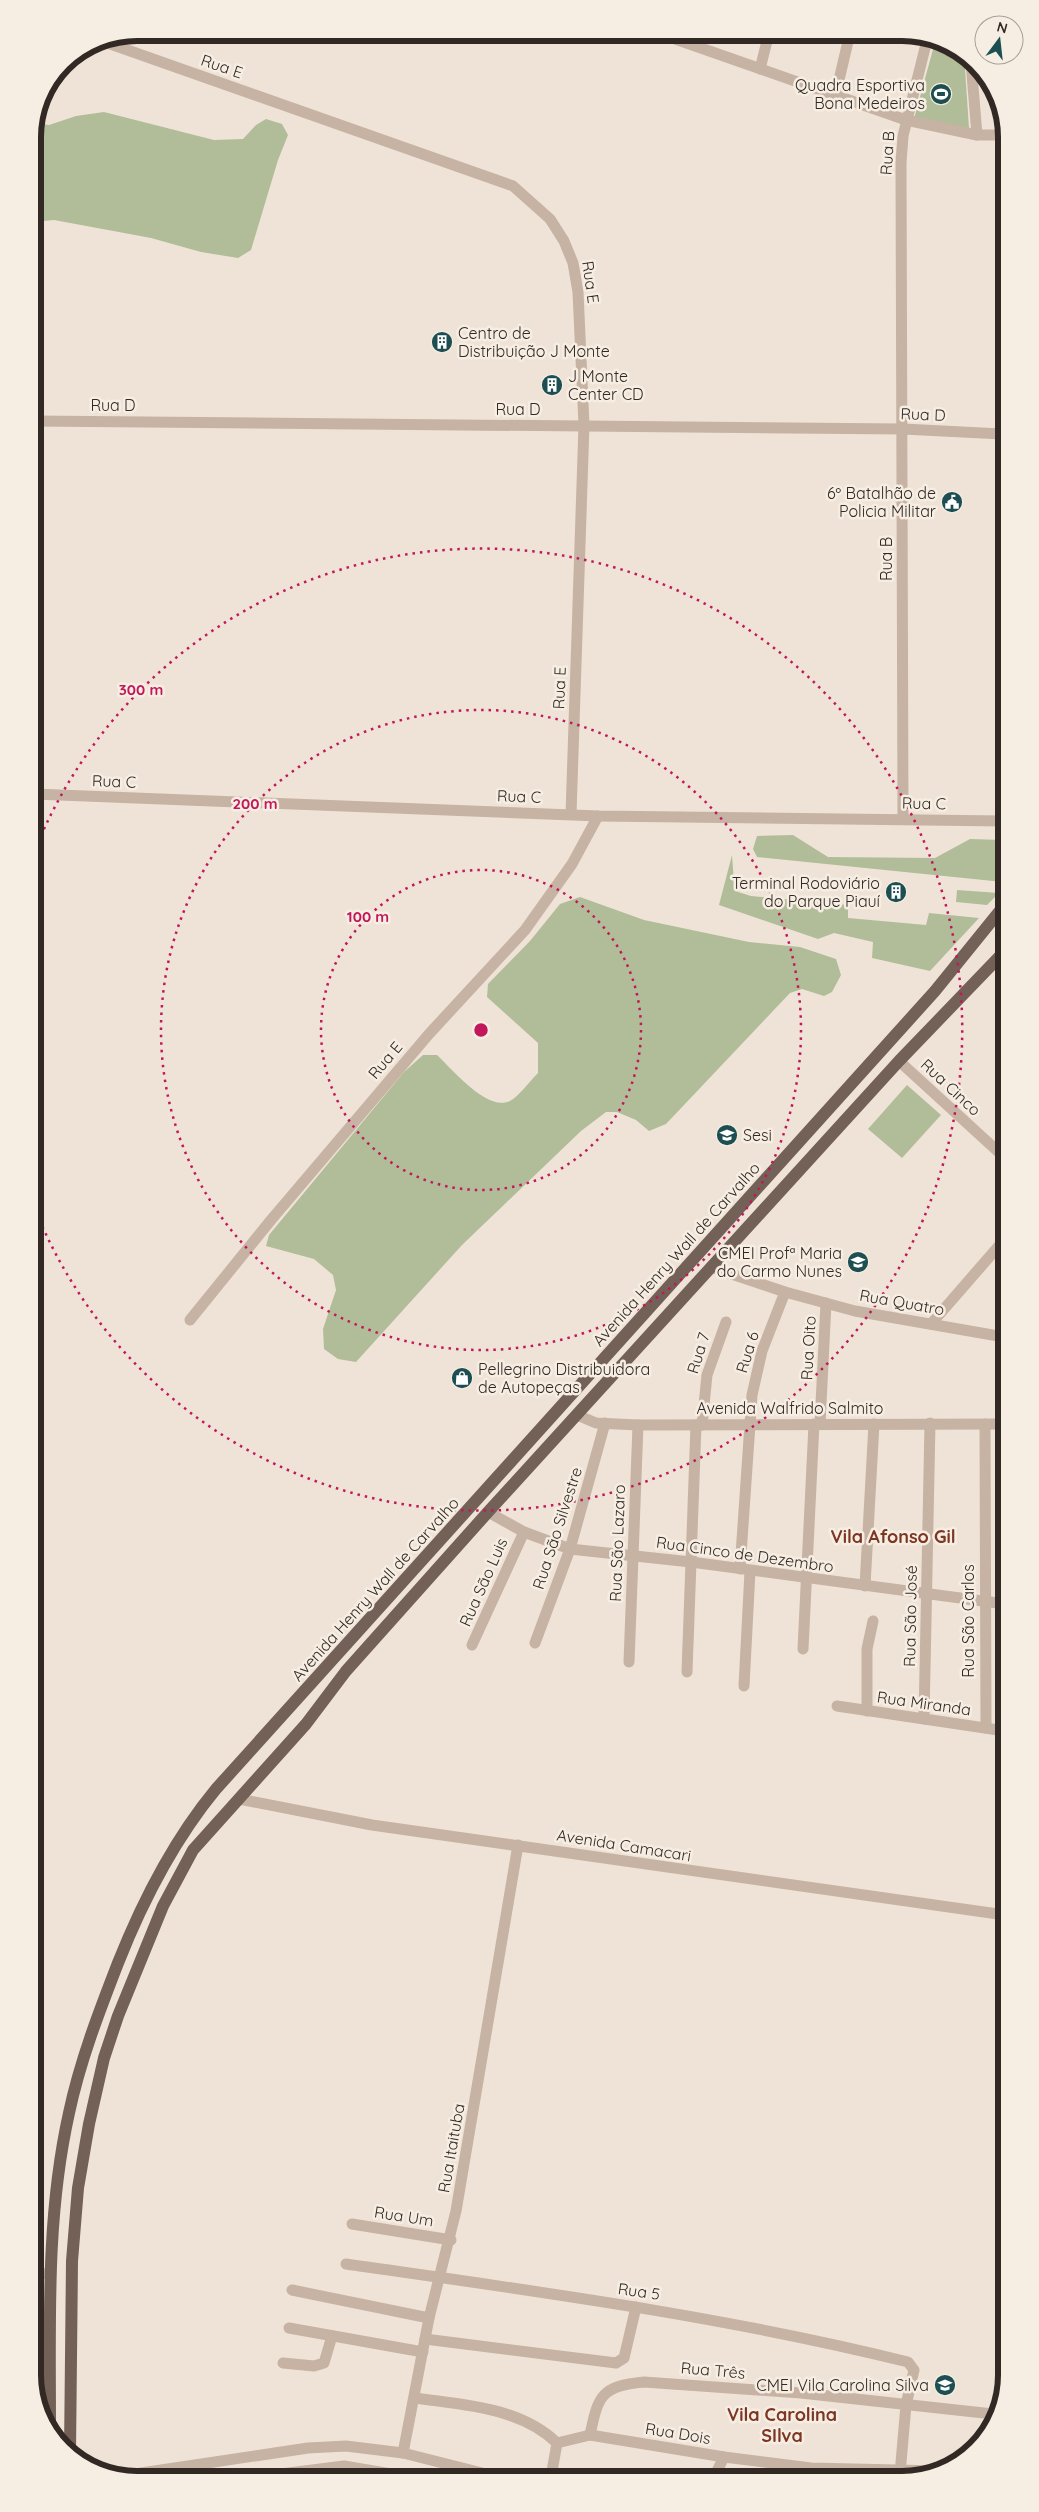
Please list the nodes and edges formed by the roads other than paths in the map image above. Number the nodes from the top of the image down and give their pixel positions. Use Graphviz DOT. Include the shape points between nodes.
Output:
graph roads {
  1 [pos="693,41"];
  2 [pos="767,41"];
  3 [pos="848,41"];
  4 [pos="112,45"];
  5 [pos="926,45"];
  6 [pos="760,69"];
  7 [pos="972,71"];
  8 [pos="835,97"];
  9 [pos="906,120"];
  10 [pos="977,134"];
  11 [pos="998,135"];
  12 [pos="41,421"];
  13 [pos="584,425"];
  14 [pos="903,430"];
  15 [pos="998,434"];
  16 [pos="41,794"];
  17 [pos="571,814"];
  18 [pos="598,816"];
  19 [pos="903,818"];
  20 [pos="998,821"];
  21 [pos="998,917"];
  22 [pos="998,956"];
  23 [pos="998,959"];
  24 [pos="988,970"];
  25 [pos="899,1060"];
  26 [pos="998,1151"];
  27 [pos="726,1222"];
  28 [pos="740,1234"];
  29 [pos="998,1247"];
  30 [pos="710,1267"];
  31 [pos="785,1292"];
  32 [pos="826,1303"];
  33 [pos="190,1320"];
  34 [pos="726,1322"];
  35 [pos="931,1324"];
  36 [pos="998,1336"];
  37 [pos="566,1398"];
  38 [pos="577,1415"];
  39 [pos="606,1423"];
  40 [pos="930,1423"];
  41 [pos="750,1424"];
  42 [pos="817,1424"];
  43 [pos="874,1424"];
  44 [pos="985,1424"];
  45 [pos="998,1424"];
  46 [pos="638,1425"];
  47 [pos="699,1425"];
  48 [pos="494,1479"];
  49 [pos="505,1493"];
  50 [pos="488,1512"];
  51 [pos="524,1532"];
  52 [pos="570,1549"];
  53 [pos="633,1556"];
  54 [pos="691,1562"];
  55 [pos="745,1570"];
  56 [pos="807,1579"];
  57 [pos="865,1586"];
  58 [pos="926,1593"];
  59 [pos="984,1601"];
  60 [pos="998,1603"];
  61 [pos="873,1620"];
  62 [pos="535,1642"];
  63 [pos="472,1645"];
  64 [pos="803,1649"];
  65 [pos="629,1662"];
  66 [pos="687,1672"];
  67 [pos="744,1686"];
  68 [pos="838,1706"];
  69 [pos="867,1711"];
  70 [pos="283,1715"];
  71 [pos="924,1719"];
  72 [pos="986,1728"];
  73 [pos="301,1729"];
  74 [pos="998,1730"];
  75 [pos="216,1790"];
  76 [pos="236,1802"];
  77 [pos="518,1845"];
  78 [pos="998,1915"];
  79 [pos="99,2010"];
  80 [pos="118,2016"];
  81 [pos="352,2224"];
  82 [pos="450,2240"];
  83 [pos="346,2264"];
  84 [pos="44,2274"];
  85 [pos="440,2278"];
  86 [pos="292,2290"];
  87 [pos="636,2307"];
  88 [pos="429,2318"];
  89 [pos="289,2328"];
  90 [pos="332,2336"];
  91 [pos="425,2339"];
  92 [pos="423,2352"];
  93 [pos="283,2363"];
  94 [pos="415,2398"];
  95 [pos="906,2405"];
  96 [pos="50,2414"];
  97 [pos="990,2414"];
  98 [pos="590,2435"];
  99 [pos="557,2443"];
  100 [pos="70,2444"];
  101 [pos="403,2453"];
  102 [pos="724,2457"];
  103 [pos="155,2471"];
  104 [pos="304,2471"];
  105 [pos="371,2471"];
  106 [pos="463,2471"];
  107 [pos="552,2471"];
  108 [pos="717,2471"];
  109 [pos="878,2471"];
  110 [pos="900,2471"];
  1 -- 6 [label="street"];
  2 -- 6 [label="street"];
  3 -- 8 [label="street"];
  4 -- 13 [label="street, Rua E" via="513,186 550,219 573,263 578,292"];
  5 -- 9 [label="street, Rua B"];
  6 -- 8 [label="street"];
  7 -- 10 [label="street"];
  8 -- 9 [label="street"];
  9 -- 10 [label="street"];
  9 -- 14 [label="street, Rua B" via="901,163"];
  10 -- 11 [label="street"];
  12 -- 13 [label="street, Rua D"];
  13 -- 14 [label="street, Rua D"];
  13 -- 17 [label="street, Rua E"];
  14 -- 15 [label="street, Rua D"];
  14 -- 19 [label="street, Rua B"];
  16 -- 17 [label="street, Rua C"];
  17 -- 18 [label="street, Rua C"];
  18 -- 19 [label="street, Rua C"];
  18 -- 33 [label="street, Rua E" via="572,864 525,930 429,1034"];
  19 -- 20 [label="street, Rua C"];
  21 -- 27 [label="main road, Avenida Henry Wall de Carvalho"];
  22 -- 24 [label="main road"];
  23 -- 24 [label="main road, Avenida Henry Wall de Carvalho"];
  24 -- 25 [label="main road, Avenida Henry Wall de Carvalho"];
  25 -- 26 [label="street, Rua Cinco"];
  25 -- 28 [label="main road, Avenida Henry Wall de Carvalho"];
  27 -- 28 [label="main road"];
  27 -- 37 [label="main road, Avenida Henry Wall de Carvalho"];
  28 -- 30 [label="main road, Avenida Henry Wall de Carvalho"];
  29 -- 35 [label="street"];
  30 -- 31 [label="street, Rua Quatro"];
  30 -- 38 [label="main road, Avenida Henry Wall de Carvalho"];
  31 -- 32 [label="street, Rua Quatro"];
  31 -- 41 [label="street, Rua 6" via="757,1369"];
  32 -- 35 [label="street, Rua Quatro"];
  32 -- 42 [label="street, Rua Oito"];
  34 -- 47 [label="street, Rua 7" via="707,1375"];
  35 -- 36 [label="street, Rua Quatro"];
  37 -- 38 [label="main road"];
  37 -- 48 [label="main road, Avenida Henry Wall de Carvalho"];
  38 -- 39 [label="street, Avenida Walfrido Salmito" via="590,1422"];
  38 -- 49 [label="main road, Avenida Henry Wall de Carvalho"];
  39 -- 46 [label="street, Avenida Walfrido Salmito"];
  39 -- 52 [label="street, Rua São Silvestre"];
  40 -- 43 [label="street, Avenida Walfrido Salmito"];
  40 -- 44 [label="street, Avenida Walfrido Salmito"];
  40 -- 58 [label="street, Rua São José"];
  41 -- 42 [label="street, Avenida Walfrido Salmito"];
  41 -- 47 [label="street, Avenida Walfrido Salmito"];
  41 -- 55 [label="street, Rua 6"];
  42 -- 43 [label="street, Avenida Walfrido Salmito"];
  42 -- 56 [label="street, Rua Oito"];
  43 -- 57 [label="street"];
  44 -- 45 [label="street, Avenida Walfrido Salmito"];
  44 -- 59 [label="street, Rua São Carlos"];
  46 -- 47 [label="street, Avenida Walfrido Salmito"];
  46 -- 53 [label="street, Rua São Lazaro"];
  47 -- 54 [label="street, Rua 7"];
  48 -- 49 [label="main road"];
  48 -- 70 [label="main road, Avenida Henry Wall de Carvalho"];
  49 -- 50 [label="main road, Avenida Henry Wall de Carvalho"];
  50 -- 51 [label="street, Rua Cinco de Dezembro"];
  50 -- 73 [label="main road, Avenida Henry Wall de Carvalho" via="337,1681"];
  51 -- 52 [label="street, Rua Cinco de Dezembro"];
  51 -- 63 [label="street, Rua São Luis"];
  52 -- 53 [label="street, Rua Cinco de Dezembro"];
  52 -- 62 [label="street, Rua São Silvestre"];
  53 -- 54 [label="street, Rua Cinco de Dezembro"];
  53 -- 65 [label="street, Rua São Lazaro"];
  54 -- 55 [label="street, Rua Cinco de Dezembro"];
  54 -- 66 [label="street, Rua 7"];
  55 -- 56 [label="street, Rua Cinco de Dezembro"];
  55 -- 67 [label="street, Rua 6"];
  56 -- 57 [label="street, Rua Cinco de Dezembro"];
  56 -- 64 [label="street, Rua Oito"];
  57 -- 58 [label="street, Rua Cinco de Dezembro"];
  58 -- 59 [label="street, Rua Cinco de Dezembro"];
  58 -- 71 [label="street, Rua São José"];
  59 -- 60 [label="street, Rua Cinco de Dezembro"];
  59 -- 72 [label="street, Rua São Carlos"];
  61 -- 69 [label="street" via="867,1649"];
  68 -- 69 [label="street, Rua Miranda"];
  69 -- 71 [label="street, Rua Miranda"];
  70 -- 73 [label="main road" via="294,1719"];
  70 -- 75 [label="main road, Avenida Henry Wall de Carvalho"];
  71 -- 72 [label="street, Rua Miranda"];
  72 -- 74 [label="street, Rua Miranda"];
  73 -- 76 [label="main road, Avenida Henry Wall de Carvalho"];
  75 -- 76 [label="main road" via="222,1801"];
  75 -- 79 [label="main road, Avenida Henry Wall de Carvalho" via="157,1876"];
  76 -- 77 [label="street, Avenida Camacari"];
  76 -- 80 [label="main road, Avenida Henry Wall de Carvalho" via="200,1841 184,1866 149,1939"];
  77 -- 78 [label="street, Avenida Camacari"];
  77 -- 82 [label="street, Rua Itaituba"];
  79 -- 80 [label="main road"];
  79 -- 84 [label="main road, Avenida Henry Wall de Carvalho" via="67,2122"];
  80 -- 100 [label="main road, Avenida Henry Wall de Carvalho" via="88,2124 78,2188 72,2261"];
  81 -- 82 [label="street, Rua Um"];
  82 -- 85 [label="street, Rua Itaituba"];
  83 -- 85 [label="street, Rua 5"];
  84 -- 96 [label="main road, Avenida Henry Wall de Carvalho"];
  85 -- 87 [label="street, Rua 5"];
  85 -- 88 [label="street, Rua Itaituba"];
  86 -- 88 [label="street"];
  87 -- 91 [label="street" via="624,2358 616,2363"];
  87 -- 95 [label="street, Rua 5" via="832,2344 910,2363 914,2370"];
  88 -- 91 [label="street, Rua Itaituba"];
  89 -- 90 [label="street"];
  90 -- 92 [label="street"];
  90 -- 93 [label="street" via="324,2363 314,2366"];
  91 -- 92 [label="street, Rua Itaituba"];
  92 -- 94 [label="street, Rua Itaituba"];
  94 -- 99 [label="street" via="499,2412 534,2426"];
  94 -- 101 [label="street, Rua Itaituba"];
  95 -- 97 [label="street, Rua Três"];
  95 -- 98 [label="street, Rua Três" via="664,2382 630,2383 609,2390 597,2403"];
  95 -- 110 [label="street"];
  98 -- 99 [label="street"];
  98 -- 102 [label="street, Rua Dois"];
  99 -- 107 [label="street"];
  101 -- 103 [label="street" via="363,2447 320,2447"];
  101 -- 106 [label="street"];
  102 -- 108 [label="street"];
  102 -- 109 [label="street, Rua Dois" via="811,2468"];
  104 -- 105 [label="street" via="344,2466"];
}
